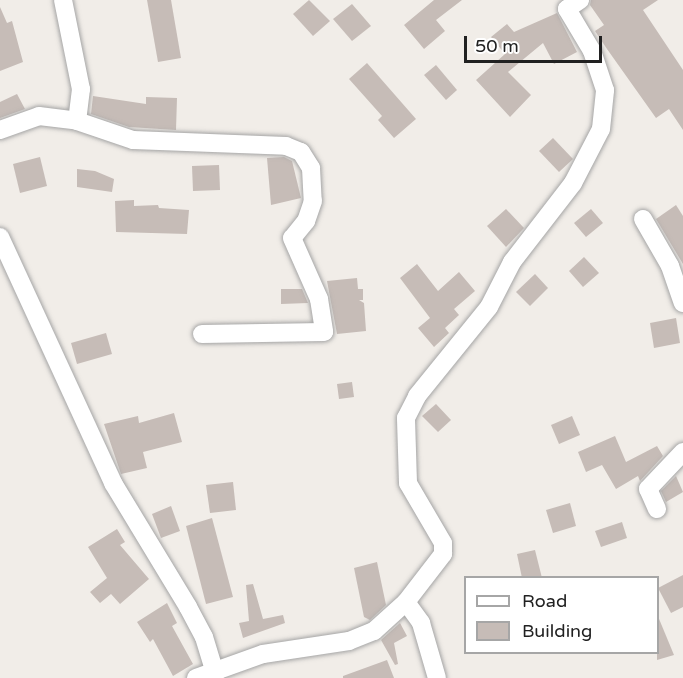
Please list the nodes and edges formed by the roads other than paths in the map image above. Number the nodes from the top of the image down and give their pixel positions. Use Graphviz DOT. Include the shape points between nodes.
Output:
graph roads {
  1 [pos="63,0"];
  2 [pos="580,0"];
  3 [pos="77,121"];
  4 [pos="0,130"];
  5 [pos="644,219"];
  6 [pos="0,237"];
  7 [pos="683,303"];
  8 [pos="202,334"];
  9 [pos="683,452"];
  10 [pos="657,509"];
  11 [pos="406,602"];
  12 [pos="215,674"];
  13 [pos="196,678"];
  14 [pos="437,678"];
  1 -- 3 [label="street" via="81,89"];
  2 -- 11 [label="street" via="567,9 592,51 605,90 601,129 573,183 512,262 489,307 410,408 406,418 408,483 443,543 443,554"];
  3 -- 4 [label="street" via="39,116"];
  3 -- 8 [label="street" via="133,140 286,146 301,152 310,168 313,201 306,221 292,238 319,299 324,332"];
  5 -- 7 [label="street" via="670,266"];
  6 -- 12 [label="street" via="113,483 188,607 204,637"];
  9 -- 10 [label="street" via="648,489"];
  11 -- 12 [label="street" via="374,631 349,641 263,654"];
  11 -- 14 [label="street" via="421,624"];
  12 -- 13 [label="street"];
}
